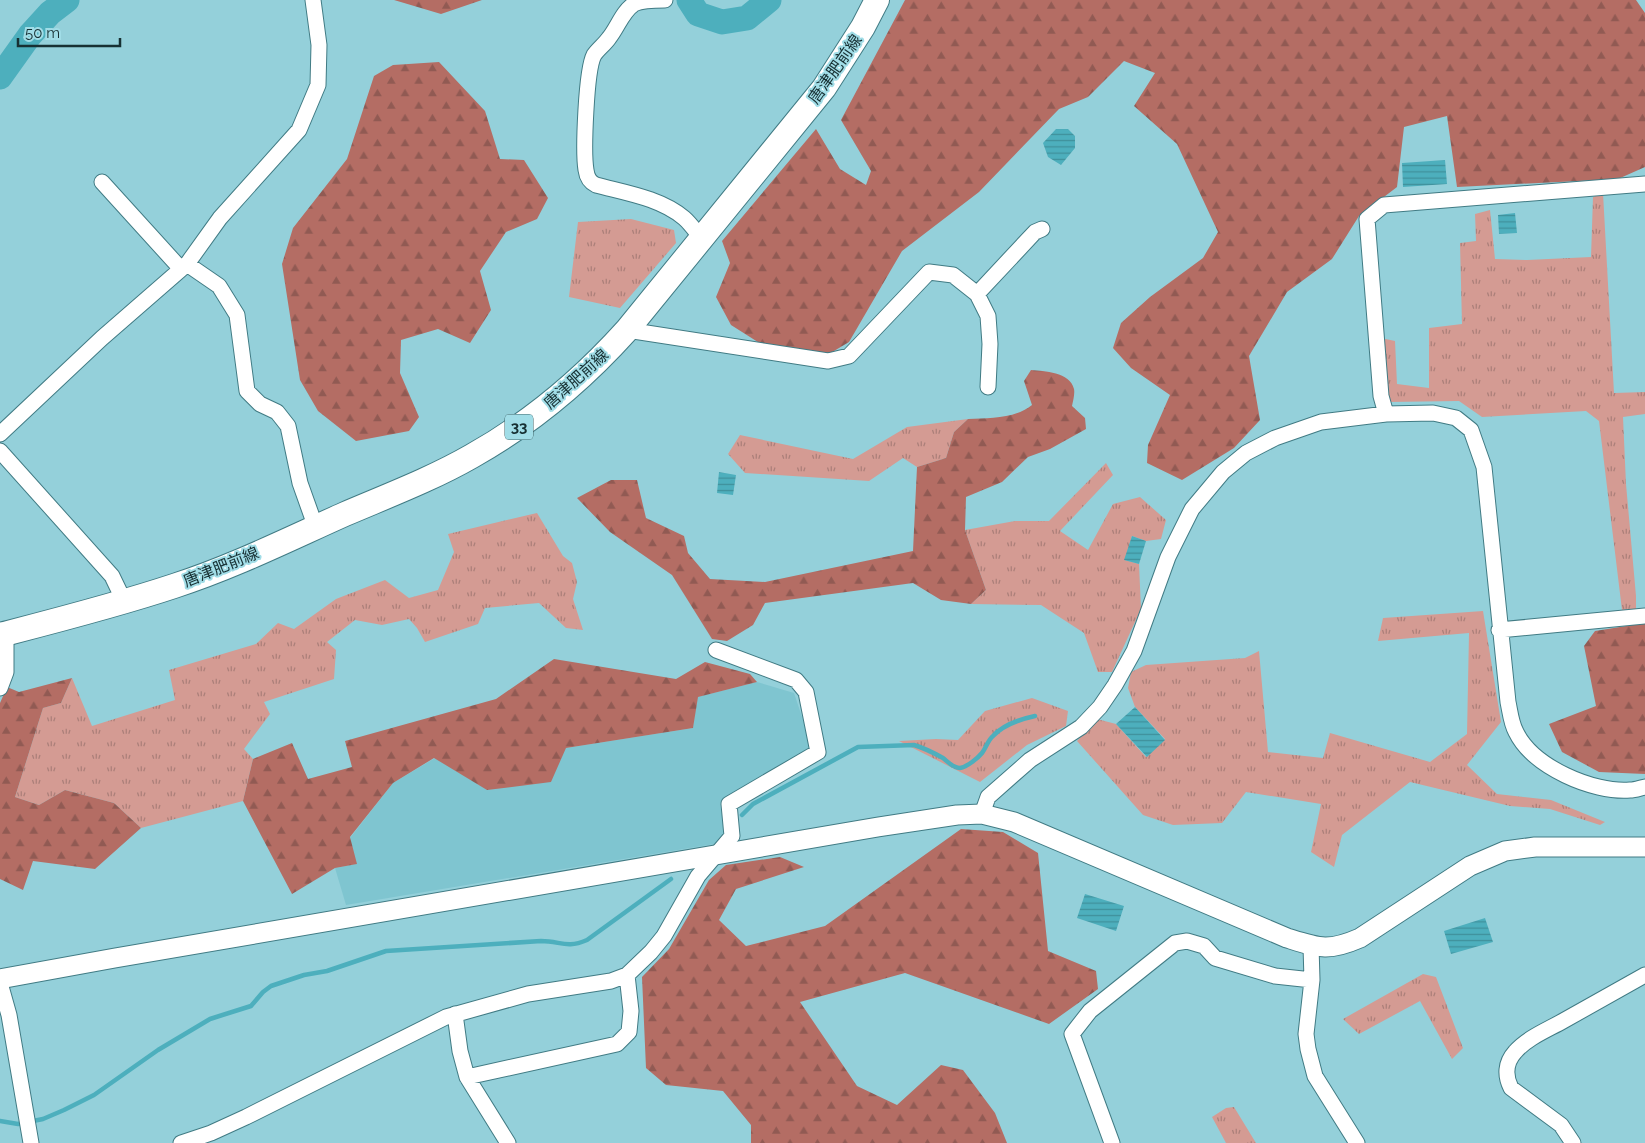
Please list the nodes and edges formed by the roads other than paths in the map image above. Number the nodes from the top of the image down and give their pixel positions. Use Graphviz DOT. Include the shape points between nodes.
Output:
graph roads {
  1 [pos="313,0"];
  2 [pos="665,0"];
  3 [pos="877,0"];
  4 [pos="102,182"];
  5 [pos="1645,184"];
  6 [pos="1042,229"];
  7 [pos="702,239"];
  8 [pos="184,267"];
  9 [pos="977,294"];
  10 [pos="627,330"];
  11 [pos="988,387"];
  12 [pos="1386,414"];
  13 [pos="0,434"];
  14 [pos="0,452"];
  15 [pos="316,528"];
  16 [pos="124,601"];
  17 [pos="1645,616"];
  18 [pos="1499,630"];
  19 [pos="3,634"];
  20 [pos="716,650"];
  21 [pos="0,688"];
  22 [pos="1645,787"];
  23 [pos="982,814"];
  24 [pos="1645,847"];
  25 [pos="717,855"];
  26 [pos="1311,946"];
  27 [pos="627,975"];
  28 [pos="1645,975"];
  29 [pos="1312,980"];
  30 [pos="0,981"];
  31 [pos="456,1014"];
  32 [pos="467,1077"];
  33 [pos="31,1143"];
  34 [pos="181,1143"];
  35 [pos="508,1143"];
  36 [pos="1112,1143"];
  37 [pos="1357,1143"];
  38 [pos="1573,1143"];
  1 -- 8 [label="street" via="319,45 318,85 299,130 220,218"];
  2 -- 7 [label="street" via="635,4 625,12 594,55 587,100 586,172 590,182 596,185 641,196 669,208 686,219"];
  3 -- 7 [label="main road, 唐津肥前線 / 33" via="824,88"];
  4 -- 8 [label="street"];
  5 -- 12 [label="street" via="1384,205 1367,219 1381,396"];
  6 -- 9 [label="street" via="1035,232"];
  7 -- 10 [label="main road, 唐津肥前線 / 33"];
  8 -- 13 [label="street" via="102,338"];
  8 -- 15 [label="street" via="219,286 237,314 247,391 260,404 277,412 288,426 300,483"];
  9 -- 10 [label="street" via="953,275 928,272 849,356 828,361"];
  9 -- 11 [label="street" via="988,316"];
  10 -- 15 [label="main road, 唐津肥前線 / 33" via="576,382 508,434 471,457"];
  12 -- 18 [label="street" via="1433,413 1456,418 1471,430 1484,467"];
  12 -- 23 [label="street" via="1321,422 1274,438 1246,453 1223,472 1192,509 1168,557 1134,651 1116,685 1081,727 1030,760 988,797"];
  14 -- 16 [label="street" via="112,576"];
  15 -- 16 [label="main road, 唐津肥前線 / 33" via="225,567"];
  16 -- 19 [label="main road, 唐津肥前線 / 33"];
  17 -- 18 [label="street"];
  18 -- 22 [label="street" via="1508,702 1516,732 1534,756 1558,773 1600,788 1630,790"];
  19 -- 21 [label="street" via="6,672"];
  20 -- 25 [label="street" via="796,680 806,692 818,752 729,804 732,836"];
  23 -- 25 [label="street" via="926,819"];
  23 -- 26 [label="street" via="1014,822"];
  24 -- 26 [label="street" via="1535,847 1505,852 1470,866 1360,938 1341,946"];
  25 -- 27 [label="street" via="698,876 664,936"];
  25 -- 30 [label="street" via="115,958"];
  26 -- 29 [label="street"];
  27 -- 31 [label="street" via="592,985 528,994"];
  27 -- 32 [label="street" via="631,1010 628,1032 617,1044"];
  28 -- 38 [label="street" via="1540,1034 1523,1045 1510,1060 1506,1070 1511,1088 1561,1125"];
  29 -- 36 [label="street" via="1275,976 1216,958 1204,946 1187,941 1175,943 1090,1010 1072,1034"];
  29 -- 37 [label="street" via="1306,1034 1315,1076"];
  30 -- 33 [label="street"];
  31 -- 32 [label="street"];
  31 -- 34 [label="street" via="246,1117"];
  32 -- 35 [label="street"];
}
